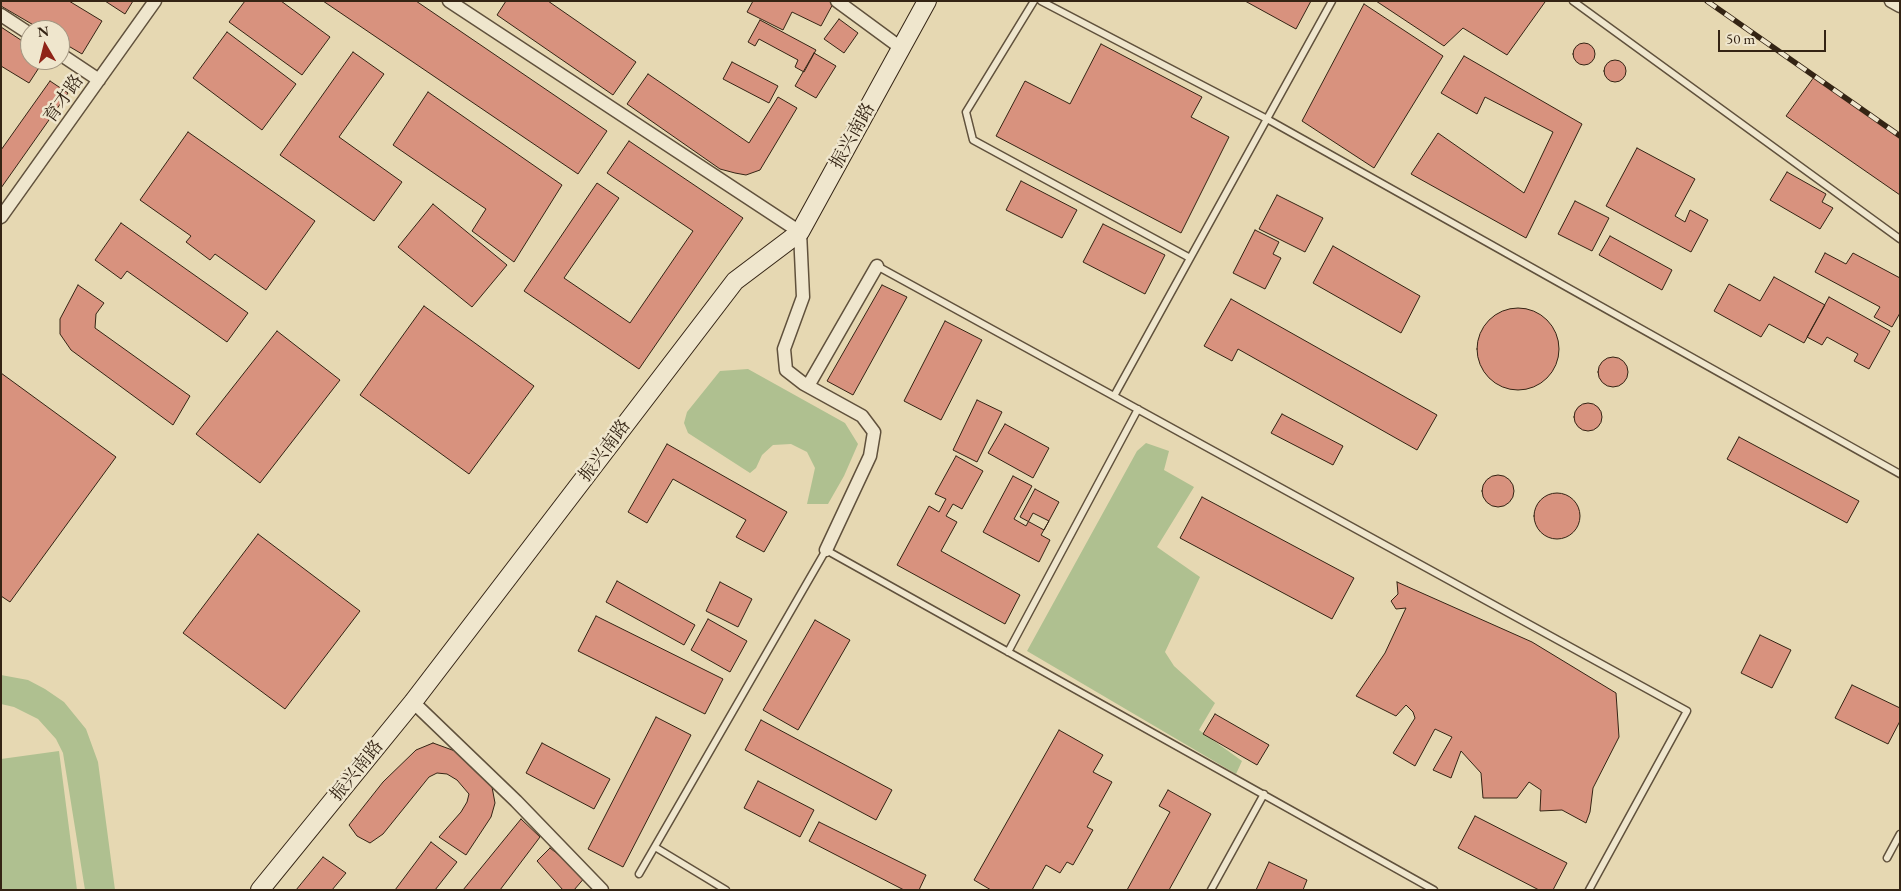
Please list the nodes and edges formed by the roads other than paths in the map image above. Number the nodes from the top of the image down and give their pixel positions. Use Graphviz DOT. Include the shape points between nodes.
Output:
graph roads {
  1 [pos="155,1"];
  2 [pos="449,1"];
  3 [pos="837,1"];
  4 [pos="927,1"];
  5 [pos="1034,1"];
  6 [pos="1041,1"];
  7 [pos="1332,1"];
  8 [pos="1573,1"];
  9 [pos="1891,1"];
  10 [pos="1900,6"];
  11 [pos="1,14"];
  12 [pos="20,27"];
  13 [pos="901,48"];
  14 [pos="70,61"];
  15 [pos="98,80"];
  16 [pos="1267,119"];
  17 [pos="1,217"];
  18 [pos="800,232"];
  19 [pos="1900,239"];
  20 [pos="1190,258"];
  21 [pos="877,266"];
  22 [pos="808,386"];
  23 [pos="1114,396"];
  24 [pos="1138,409"];
  25 [pos="1900,474"];
  26 [pos="826,550"];
  27 [pos="1008,652"];
  28 [pos="414,702"];
  29 [pos="1264,794"];
  30 [pos="1900,834"];
  31 [pos="655,847"];
  32 [pos="1888,858"];
  33 [pos="639,874"];
  34 [pos="260,890"];
  35 [pos="602,890"];
  36 [pos="726,890"];
  37 [pos="1210,890"];
  38 [pos="1434,890"];
  39 [pos="1589,890"];
  1 -- 15 [label="street, 育才路"];
  2 -- 18 [label="street"];
  3 -- 13 [label="street"];
  4 -- 13 [label="main road, 振兴南路"];
  5 -- 20 [label="lane" via="966,112 973,140"];
  6 -- 16 [label="lane"];
  7 -- 16 [label="lane"];
  8 -- 19 [label="lane"];
  9 -- 10 [label="street"];
  11 -- 12 [label="street"];
  13 -- 18 [label="main road, 振兴南路"];
  14 -- 15 [label="street"];
  15 -- 17 [label="street, 育才路"];
  16 -- 20 [label="lane"];
  16 -- 25 [label="lane"];
  18 -- 22 [label="street" via="802,297 784,349 786,370"];
  18 -- 28 [label="main road, 振兴南路" via="735,281"];
  20 -- 23 [label="lane"];
  21 -- 22 [label="street"];
  21 -- 23 [label="lane"];
  22 -- 26 [label="street" via="862,416 874,432 870,456"];
  23 -- 24 [label="lane"];
  24 -- 27 [label="lane"];
  24 -- 39 [label="lane" via="1687,711"];
  26 -- 27 [label="lane"];
  26 -- 31 [label="lane"];
  27 -- 29 [label="lane"];
  28 -- 34 [label="main road, 振兴南路"];
  28 -- 35 [label="street"];
  29 -- 37 [label="lane"];
  29 -- 38 [label="lane"];
  30 -- 32 [label="lane"];
  31 -- 33 [label="lane"];
  31 -- 36 [label="lane"];
}
